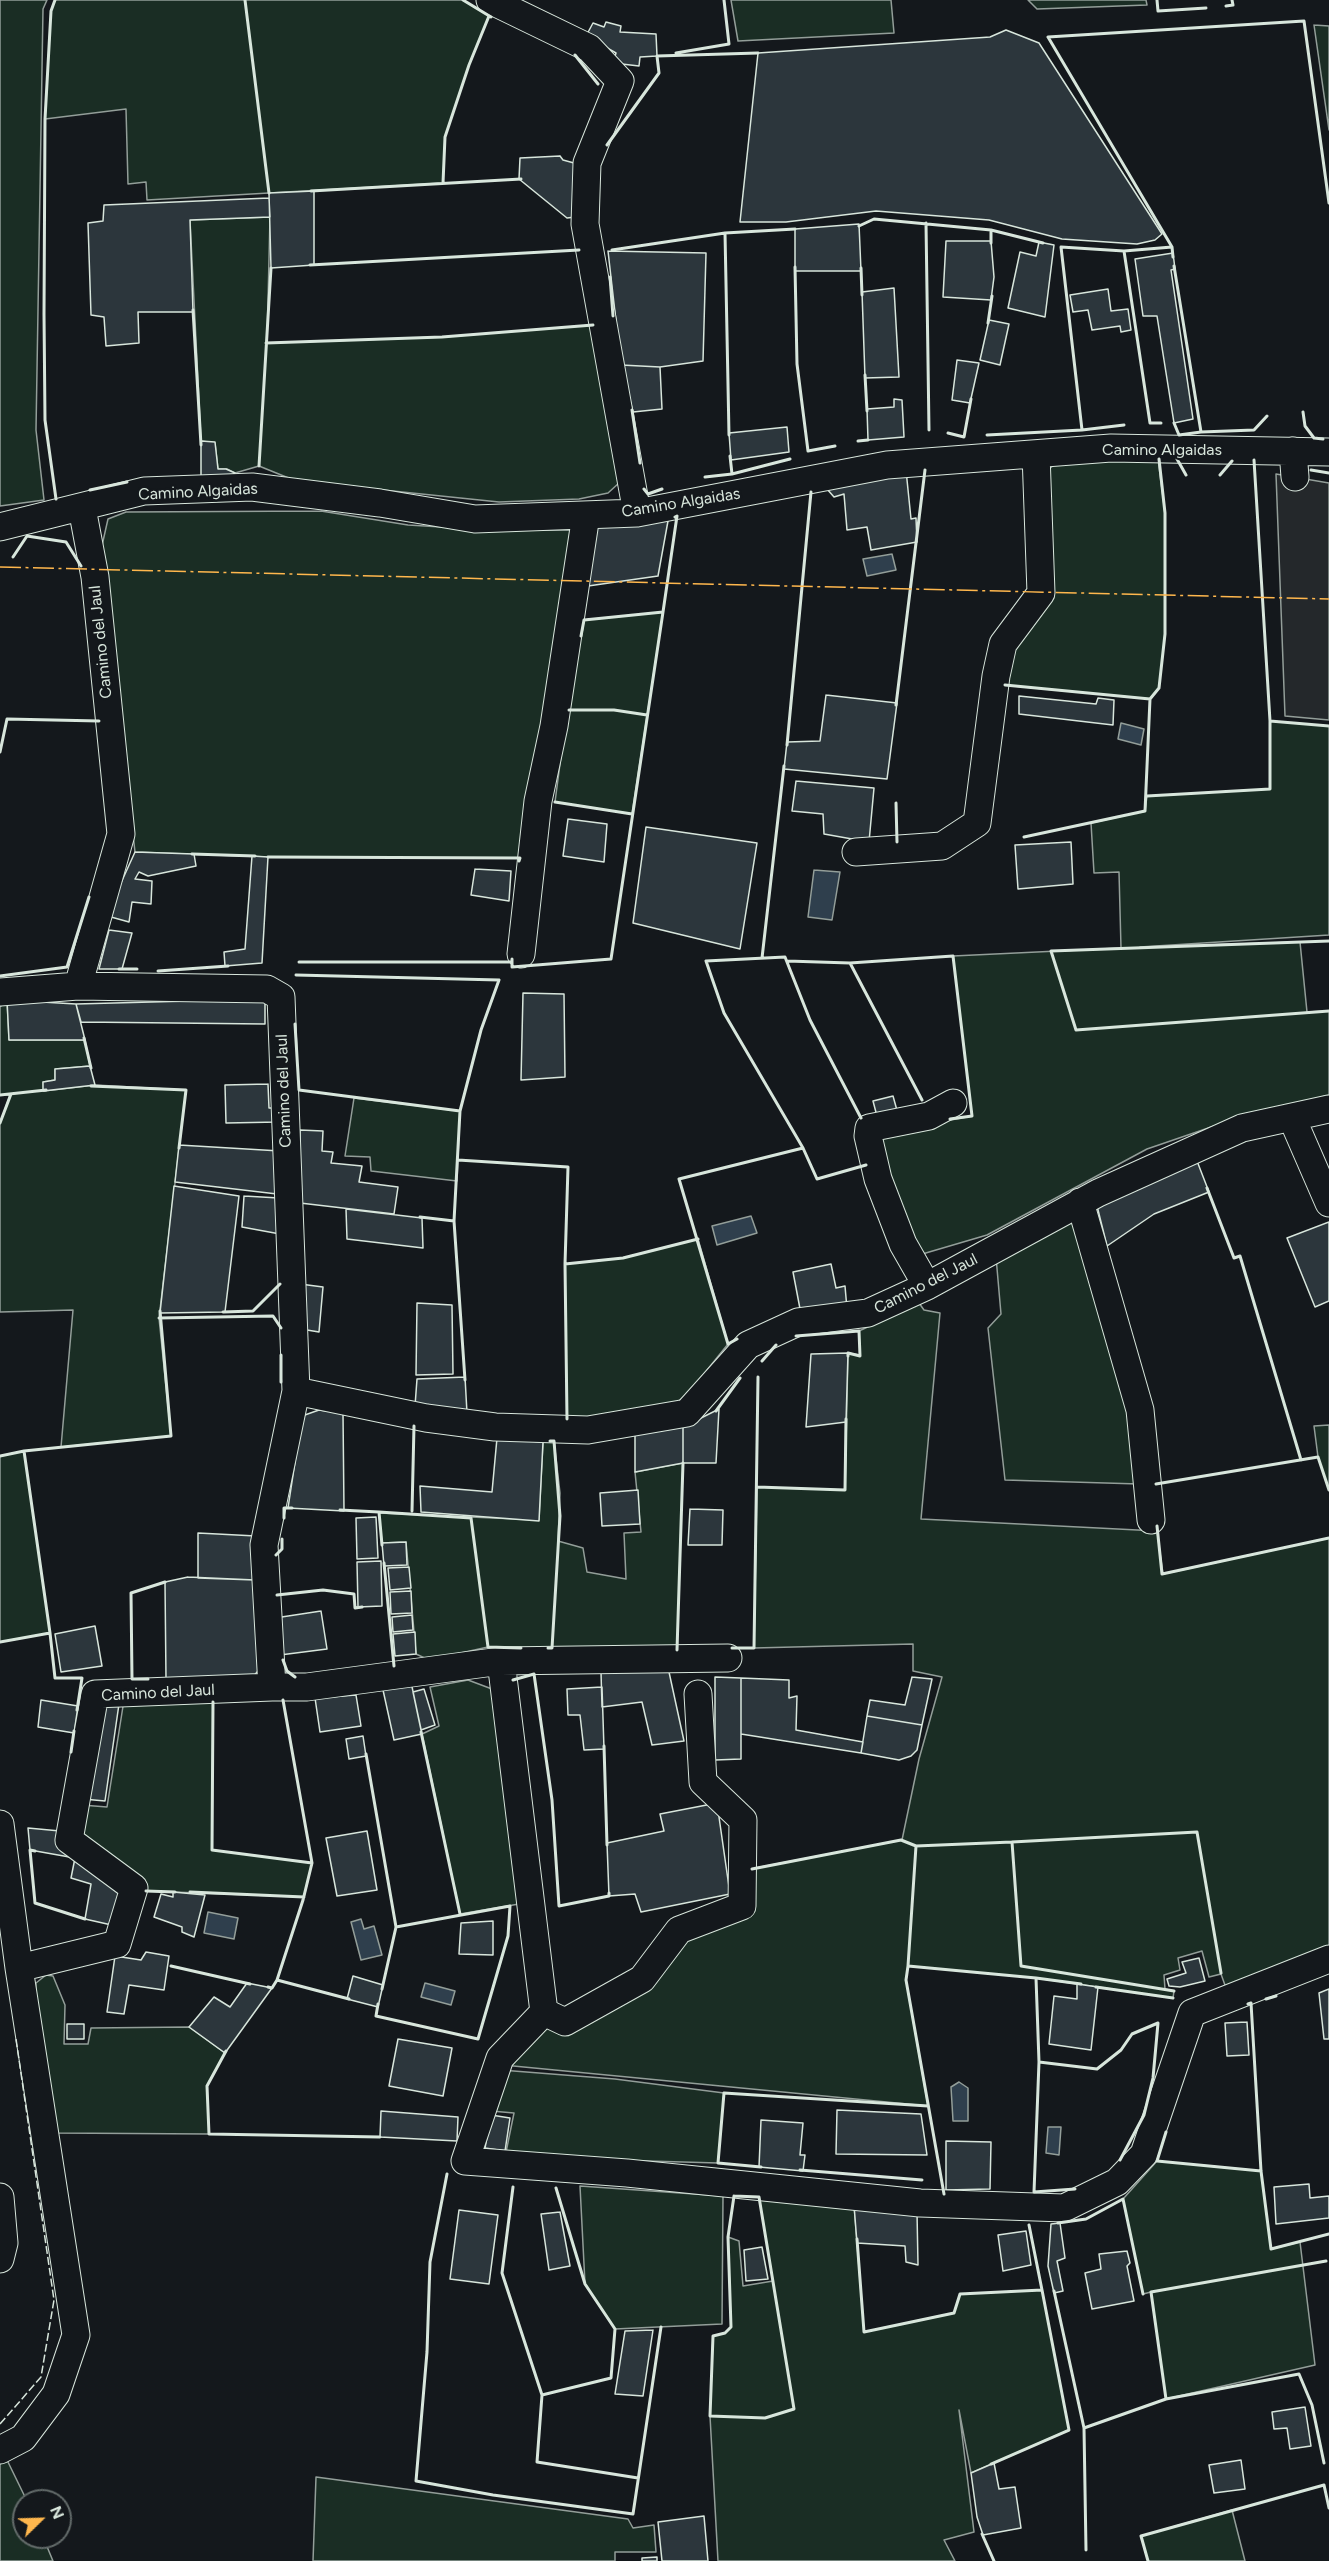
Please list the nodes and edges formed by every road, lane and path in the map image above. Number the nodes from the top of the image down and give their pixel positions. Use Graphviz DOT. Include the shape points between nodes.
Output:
graph roads {
  1 [pos="489,0"];
  2 [pos="1329,452"];
  3 [pos="1036,454"];
  4 [pos="82,508"];
  5 [pos="637,513"];
  6 [pos="586,515"];
  7 [pos="0,527"];
  8 [pos="856,852"];
  9 [pos="521,954"];
  10 [pos="78,986"];
  11 [pos="0,992"];
  12 [pos="953,1103"];
  13 [pos="1329,1109"];
  14 [pos="1292,1119"];
  15 [pos="1080,1202"];
  16 [pos="1329,1203"];
  17 [pos="927,1286"];
  18 [pos="296,1390"];
  19 [pos="1151,1520"];
  20 [pos="728,1658"];
  21 [pos="501,1661"];
  22 [pos="272,1687"];
  23 [pos="698,1694"];
  24 [pos="0,1824"];
  25 [pos="1329,1959"];
  26 [pos="19,1968"];
  27 [pos="544,2012"];
  28 [pos="0,2197"];
  29 [pos="0,2259"];
  30 [pos="0,2450"];
  1 -- 5 [label="street" via="589,48 620,81 587,163 585,224"];
  2 -- 3 [label="street, Camino Algaidas" via="1294,464 1111,448"];
  3 -- 5 [label="street, Camino Algaidas" via="887,465"];
  3 -- 8 [label="street" via="1041,594 1003,644 977,823 942,846"];
  4 -- 6 [label="street, Camino Algaidas" via="144,491 252,487 475,519"];
  4 -- 7 [label="street, Camino Algaidas"];
  4 -- 10 [label="street, Camino del Jaul" via="95,577 121,834"];
  5 -- 6 [label="street, Camino Algaidas"];
  6 -- 9 [label="street" via="554,726 538,801"];
  10 -- 11 [label="street, Camino del Jaul"];
  10 -- 18 [label="street, Camino del Jaul" via="267,988 281,997"];
  12 -- 17 [label="street" via="928,1116 869,1128 878,1179 903,1244"];
  13 -- 14 [label="street, Camino del Jaul"];
  14 -- 15 [label="street, Camino del Jaul" via="1242,1128"];
  14 -- 16 [label="street"];
  15 -- 17 [label="street, Camino del Jaul"];
  15 -- 19 [label="street" via="1140,1410"];
  17 -- 18 [label="street, Camino del Jaul" via="868,1313 798,1322 748,1345 687,1413 599,1428 495,1427 426,1418"];
  18 -- 22 [label="street, Camino del Jaul" via="264,1545"];
  20 -- 21 [label="street"];
  21 -- 22 [label="street" via="307,1687"];
  21 -- 27 [label="street"];
  22 -- 26 [label="street, Camino del Jaul" via="95,1694 69,1840 134,1888 117,1944"];
  23 -- 27 [label="street" via="703,1782 743,1820 742,1906 679,1930 642,1979 565,2022"];
  24 -- 26 [label="street"];
  25 -- 27 [label="street" via="1192,2013 1144,2154 1117,2182 1064,2208 920,2202 465,2161 500,2058"];
  26 -- 30 [label="street" via="76,2335 56,2394 23,2438"];
  28 -- 29 [label="street" via="4,2243"];
}
